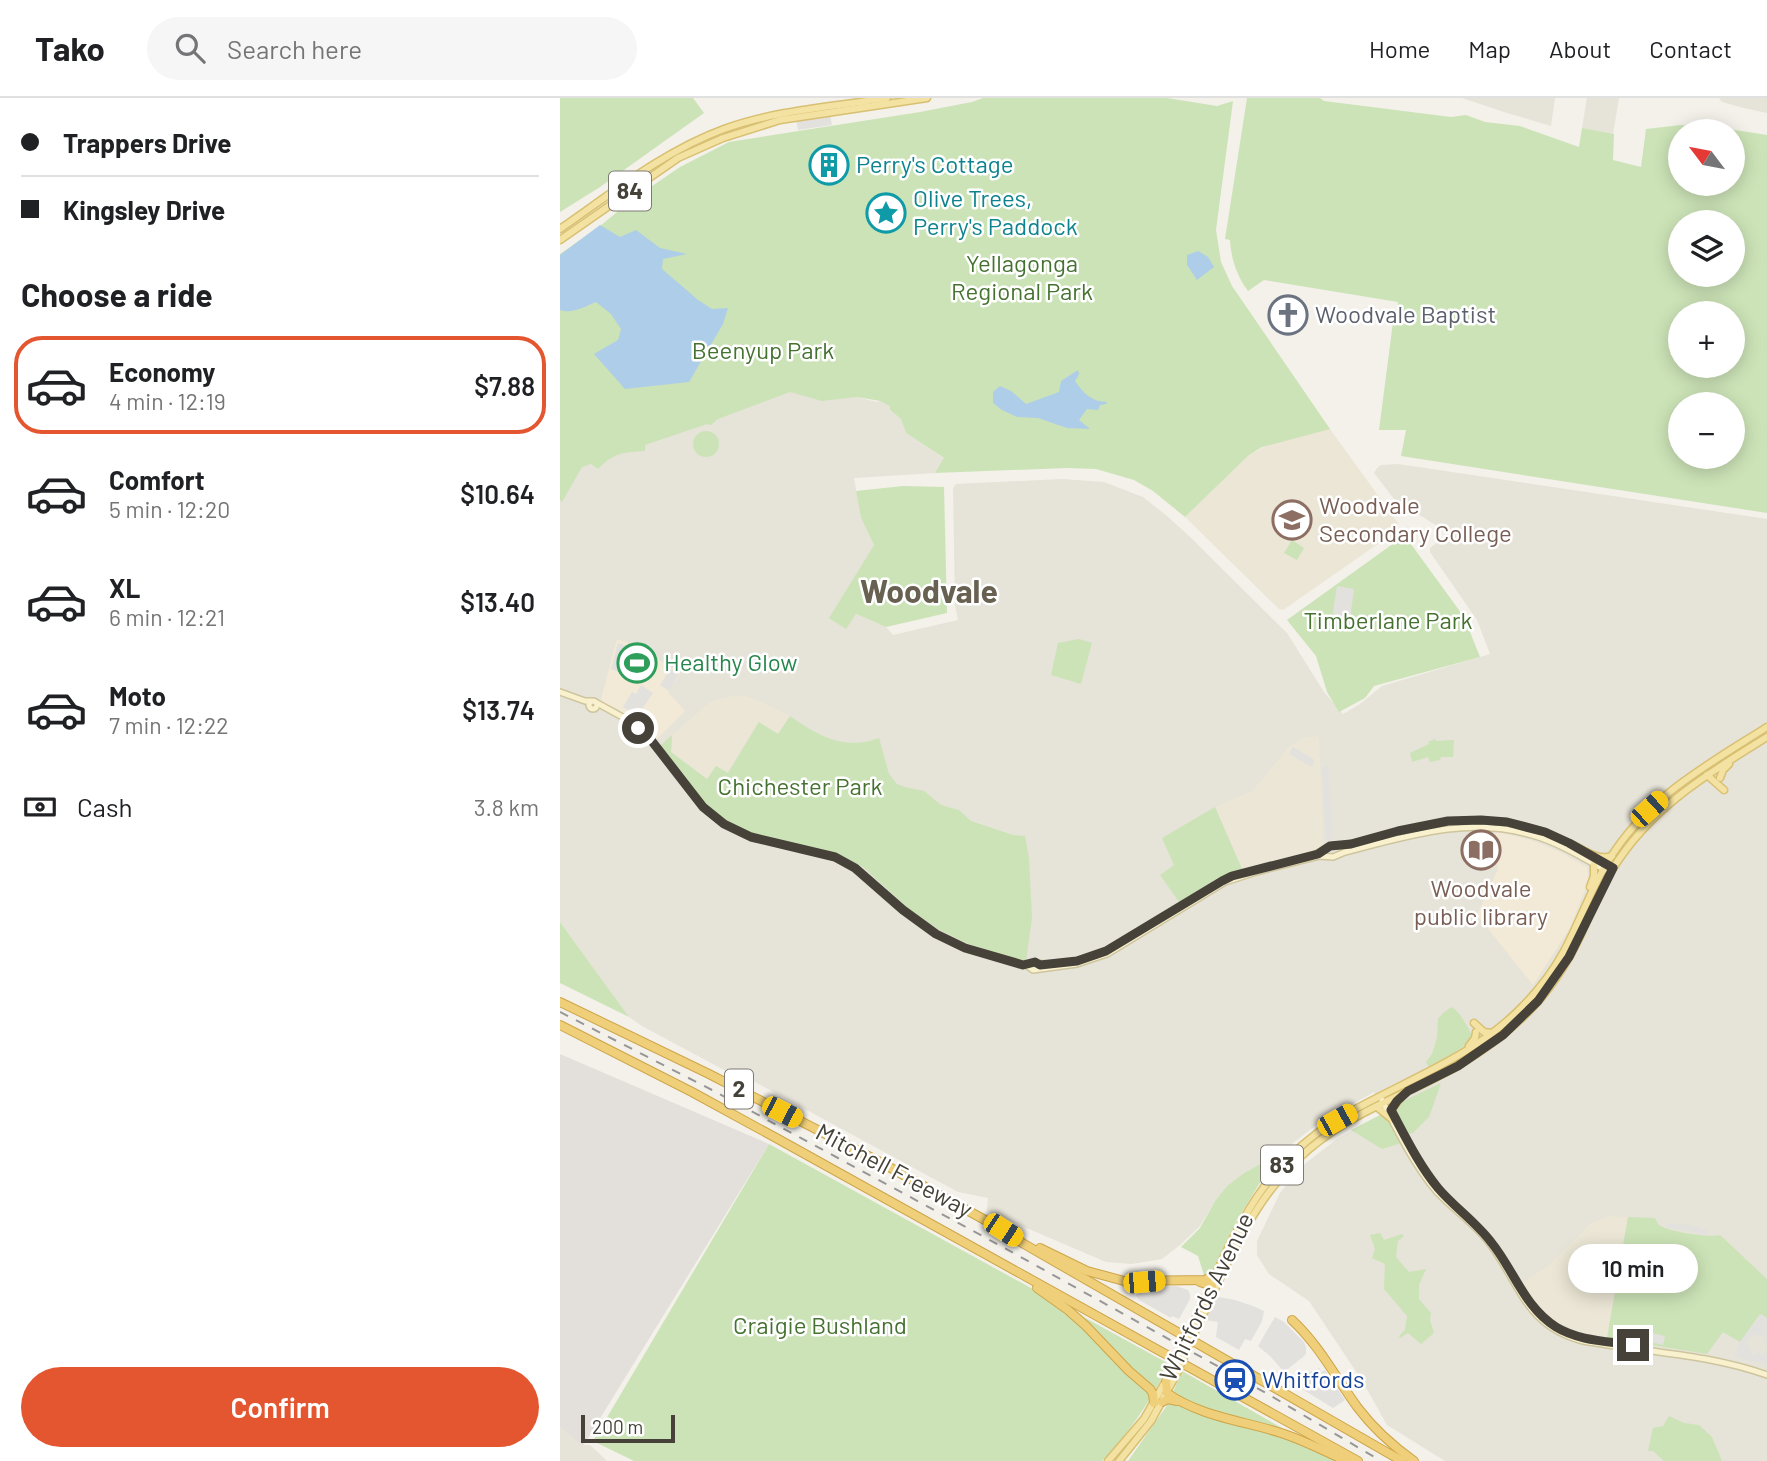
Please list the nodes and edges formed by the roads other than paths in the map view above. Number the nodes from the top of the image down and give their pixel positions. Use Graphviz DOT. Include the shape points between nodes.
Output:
graph roads {
  1 [pos="887,98"];
  2 [pos="928,98"];
  3 [pos="560,229"];
  4 [pos="560,240"];
  5 [pos="560,693"];
  6 [pos="1767,727"];
  7 [pos="1767,737"];
  8 [pos="1741,753"];
  9 [pos="1707,775"];
  10 [pos="1720,778"];
  11 [pos="1724,790"];
  12 [pos="1573,845"];
  13 [pos="1330,847"];
  14 [pos="1327,856"];
  15 [pos="1336,856"];
  16 [pos="1612,856"];
  17 [pos="1594,864"];
  18 [pos="1608,869"];
  19 [pos="1585,906"];
  20 [pos="1569,957"];
  21 [pos="1556,964"];
  22 [pos="1033,966"];
  23 [pos="560,1002"];
  24 [pos="1474,1023"];
  25 [pos="560,1025"];
  26 [pos="1476,1032"];
  27 [pos="1492,1033"];
  28 [pos="1457,1056"];
  29 [pos="1408,1091"];
  30 [pos="1382,1101"];
  31 [pos="1391,1110"];
  32 [pos="1393,1120"];
  33 [pos="1003,1230"];
  34 [pos="1013,1269"];
  35 [pos="1216,1274"];
  36 [pos="1190,1279"];
  37 [pos="1212,1290"];
  38 [pos="1292,1320"];
  39 [pos="1767,1373"];
  40 [pos="1138,1378"];
  41 [pos="1166,1388"];
  42 [pos="1180,1401"];
  43 [pos="1158,1402"];
  44 [pos="1108,1461"];
  45 [pos="1119,1461"];
  46 [pos="1347,1461"];
  47 [pos="1358,1461"];
  48 [pos="1402,1461"];
  49 [pos="1414,1461"];
  1 -- 3 [label="main road, 84" via="811,107 716,132 674,152"];
  2 -- 4 [label="main road, 84" via="780,120 723,138 678,158"];
  5 -- 22 [label="main road" via="634,725 703,807 724,824 751,837 835,857 936,934 965,948"];
  6 -- 16 [label="main road, Whitfords Avenue / 83" via="1663,796 1632,827"];
  7 -- 8 [label="main road, Whitfords Avenue / 83"];
  8 -- 9 [label="main road, Whitfords Avenue / 83"];
  8 -- 10 [label="main road"];
  9 -- 11 [label="main road"];
  9 -- 18 [label="main road, Whitfords Avenue / 83" via="1656,814"];
  12 -- 13 [label="main road" via="1527,827 1481,820 1448,821"];
  12 -- 16 [label="main road" via="1600,858"];
  12 -- 18 [label="main road"];
  13 -- 14 [label="main road"];
  13 -- 15 [label="main road" via="1337,850"];
  13 -- 22 [label="main road" via="1222,881 1088,959"];
  14 -- 15 [label="main road"];
  14 -- 22 [label="main road" via="1233,879 1107,954 1077,964"];
  15 -- 17 [label="main road" via="1422,832 1474,826 1531,835"];
  16 -- 18 [label="main road, Whitfords Avenue / 83"];
  17 -- 18 [label="main road"];
  17 -- 19 [label="main road"];
  18 -- 19 [label="main road, Whitfords Avenue / 83"];
  18 -- 20 [label="main road, Whitfords Avenue / 83"];
  19 -- 21 [label="main road, Whitfords Avenue / 83"];
  20 -- 21 [label="main road"];
  20 -- 29 [label="main road, Whitfords Avenue / 83" via="1538,1001 1503,1035 1458,1066"];
  21 -- 27 [label="main road, Whitfords Avenue / 83" via="1530,999"];
  23 -- 33 [label="highway, Mitchell Freeway / 2" via="722,1080"];
  24 -- 27 [label="main road"];
  25 -- 34 [label="highway, Mitchell Freeway / 2" via="692,1092"];
  26 -- 28 [label="main road"];
  27 -- 28 [label="main road, Whitfords Avenue / 83"];
  28 -- 30 [label="main road, Whitfords Avenue / 83"];
  29 -- 30 [label="main road, Whitfords Avenue / 83"];
  29 -- 31 [label="main road"];
  30 -- 31 [label="main road"];
  30 -- 32 [label="main road"];
  30 -- 35 [label="main road, Whitfords Avenue / 83" via="1321,1130 1274,1173 1243,1218"];
  30 -- 37 [label="main road, Whitfords Avenue / 83" via="1326,1136 1278,1179 1246,1225"];
  31 -- 39 [label="main road" via="1429,1176 1489,1238 1528,1301 1547,1321 1578,1337 1723,1359"];
  32 -- 39 [label="main road" via="1427,1178 1487,1240 1526,1303 1553,1328 1583,1341"];
  33 -- 36 [label="highway" via="1105,1277 1144,1282"];
  33 -- 48 [label="highway, Mitchell Freeway / 2"];
  34 -- 40 [label="highway" via="1081,1321"];
  34 -- 47 [label="highway, Mitchell Freeway / 2"];
  35 -- 36 [label="highway" via="1205,1280"];
  35 -- 37 [label="main road, Whitfords Avenue / 83"];
  36 -- 37 [label="highway"];
  37 -- 41 [label="main road, Whitfords Avenue / 83, bridge"];
  38 -- 49 [label="highway" via="1360,1410"];
  40 -- 41 [label="highway"];
  40 -- 43 [label="highway"];
  41 -- 42 [label="highway"];
  41 -- 43 [label="main road, Whitfords Avenue / 83"];
  42 -- 43 [label="highway"];
  42 -- 46 [label="highway" via="1290,1436"];
  43 -- 44 [label="main road, Whitfords Avenue / 83"];
  43 -- 45 [label="main road, Whitfords Avenue / 83" via="1139,1438"];
}
